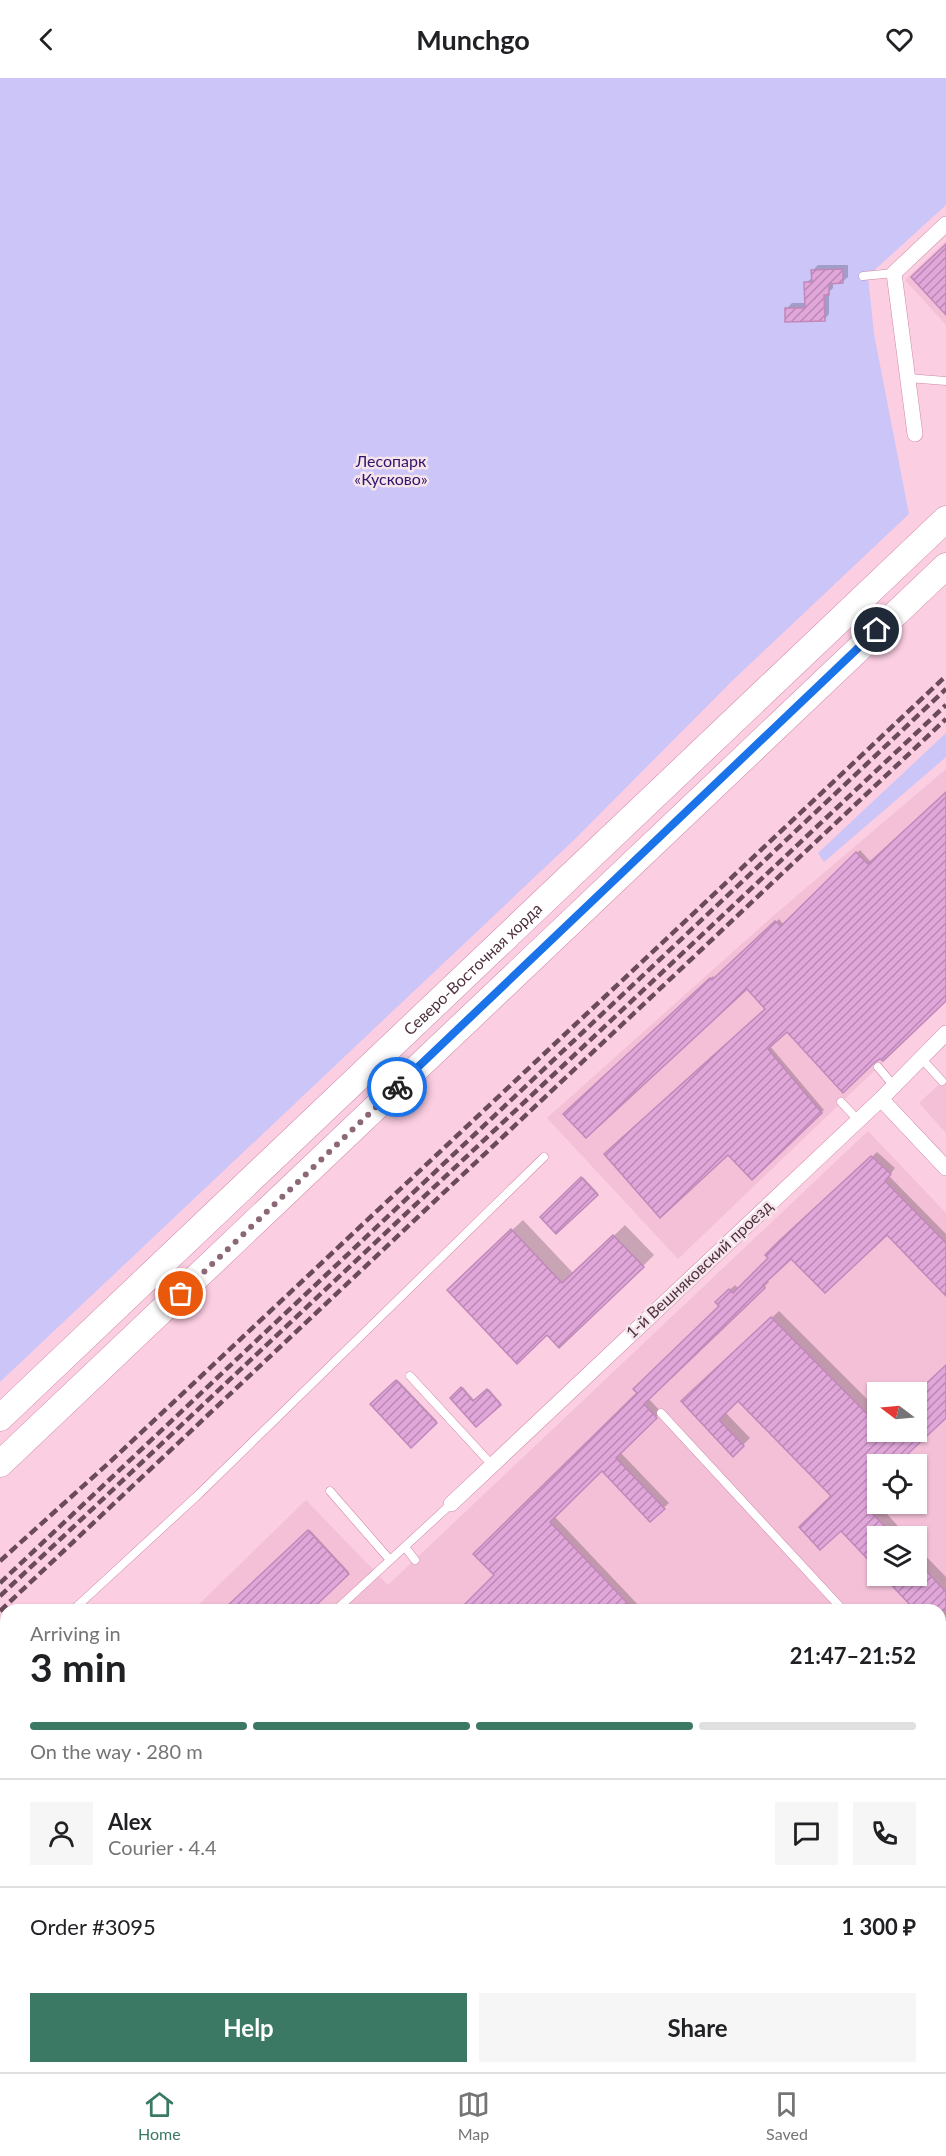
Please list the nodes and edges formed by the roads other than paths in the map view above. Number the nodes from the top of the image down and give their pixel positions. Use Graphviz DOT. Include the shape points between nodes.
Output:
graph roads {
  1 [pos="946,224"];
  2 [pos="894,273"];
  3 [pos="863,276"];
  4 [pos="908,378"];
  5 [pos="946,381"];
  6 [pos="915,434"];
  7 [pos="946,519"];
  8 [pos="946,566"];
  9 [pos="946,1033"];
  10 [pos="921,1059"];
  11 [pos="878,1067"];
  12 [pos="942,1081"];
  13 [pos="894,1086"];
  14 [pos="881,1098"];
  15 [pos="841,1102"];
  16 [pos="858,1120"];
  17 [pos="544,1156"];
  18 [pos="946,1168"];
  19 [pos="410,1376"];
  20 [pos="662,1413"];
  21 [pos="0,1418"];
  22 [pos="0,1464"];
  23 [pos="492,1465"];
  24 [pos="330,1491"];
  25 [pos="451,1504"];
  26 [pos="405,1546"];
  27 [pos="390,1560"];
  28 [pos="415,1560"];
  29 [pos="80,1604"];
  30 [pos="342,1604"];
  31 [pos="837,1604"];
  1 -- 2 [label="street"];
  2 -- 3 [label="lane"];
  2 -- 4 [label="street"];
  4 -- 5 [label="lane"];
  4 -- 6 [label="street"];
  7 -- 21 [label="main road, Северо-Восточная хорда"];
  8 -- 22 [label="main road, Северо-Восточная хорда"];
  9 -- 10 [label="street, 1-й Вешняковский проезд"];
  10 -- 12 [label="lane"];
  10 -- 13 [label="street, 1-й Вешняковский проезд"];
  11 -- 13 [label="lane"];
  13 -- 14 [label="street, 1-й Вешняковский проезд"];
  14 -- 16 [label="street, 1-й Вешняковский проезд"];
  14 -- 18 [label="street"];
  15 -- 16 [label="lane"];
  16 -- 23 [label="street, 1-й Вешняковский проезд"];
  17 -- 29 [label="lane" via="199,1494"];
  19 -- 23 [label="lane"];
  20 -- 31 [label="lane"];
  23 -- 25 [label="street, 1-й Вешняковский проезд"];
  24 -- 27 [label="lane"];
  25 -- 26 [label="lane"];
  26 -- 27 [label="lane"];
  26 -- 28 [label="lane"];
  27 -- 30 [label="lane"];
}
